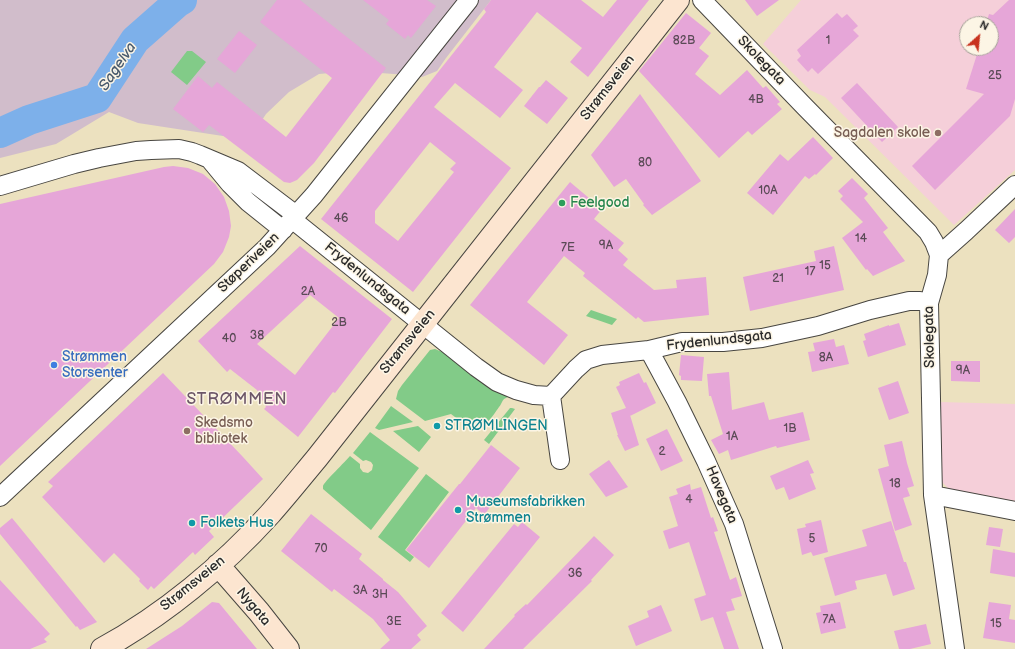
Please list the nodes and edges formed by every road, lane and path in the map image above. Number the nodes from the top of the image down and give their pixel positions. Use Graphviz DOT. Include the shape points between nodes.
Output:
graph roads {
  1 [pos="469,0"];
  2 [pos="678,0"];
  3 [pos="702,0"];
  4 [pos="1015,185"];
  5 [pos="0,186"];
  6 [pos="291,221"];
  7 [pos="939,255"];
  8 [pos="929,303"];
  9 [pos="422,324"];
  10 [pos="649,350"];
  11 [pos="551,396"];
  12 [pos="560,460"];
  13 [pos="933,494"];
  14 [pos="0,497"];
  15 [pos="1015,511"];
  16 [pos="218,566"];
  17 [pos="102,649"];
  18 [pos="288,649"];
  19 [pos="773,649"];
  20 [pos="955,649"];
  1 -- 6 [label="street, Støperiveien"];
  2 -- 9 [label="main road, Strømsveien"];
  3 -- 7 [label="street, Skolegata" via="928,232"];
  4 -- 7 [label="street"];
  5 -- 6 [label="street, Frydenlundsgata" via="74,164 128,152 179,149 209,159 248,202"];
  6 -- 9 [label="street, Frydenlundsgata"];
  6 -- 14 [label="street, Støperiveien" via="267,247"];
  7 -- 8 [label="street, Skolegata"];
  8 -- 10 [label="street, Frydenlundsgata" via="909,301 818,326 762,338 723,342 682,342"];
  8 -- 13 [label="street, Skolegata"];
  9 -- 11 [label="street, Frydenlundsgata" via="497,382 534,395"];
  9 -- 16 [label="main road, Strømsveien" via="270,514"];
  10 -- 11 [label="street, Frydenlundsgata" via="602,355 586,360"];
  10 -- 19 [label="street, Havegata" via="706,461 734,524"];
  11 -- 12 [label="street"];
  13 -- 15 [label="street"];
  13 -- 20 [label="street, Skolegata"];
  16 -- 17 [label="main road, Strømsveien" via="155,615"];
  16 -- 18 [label="main road, Nygata"];
}
